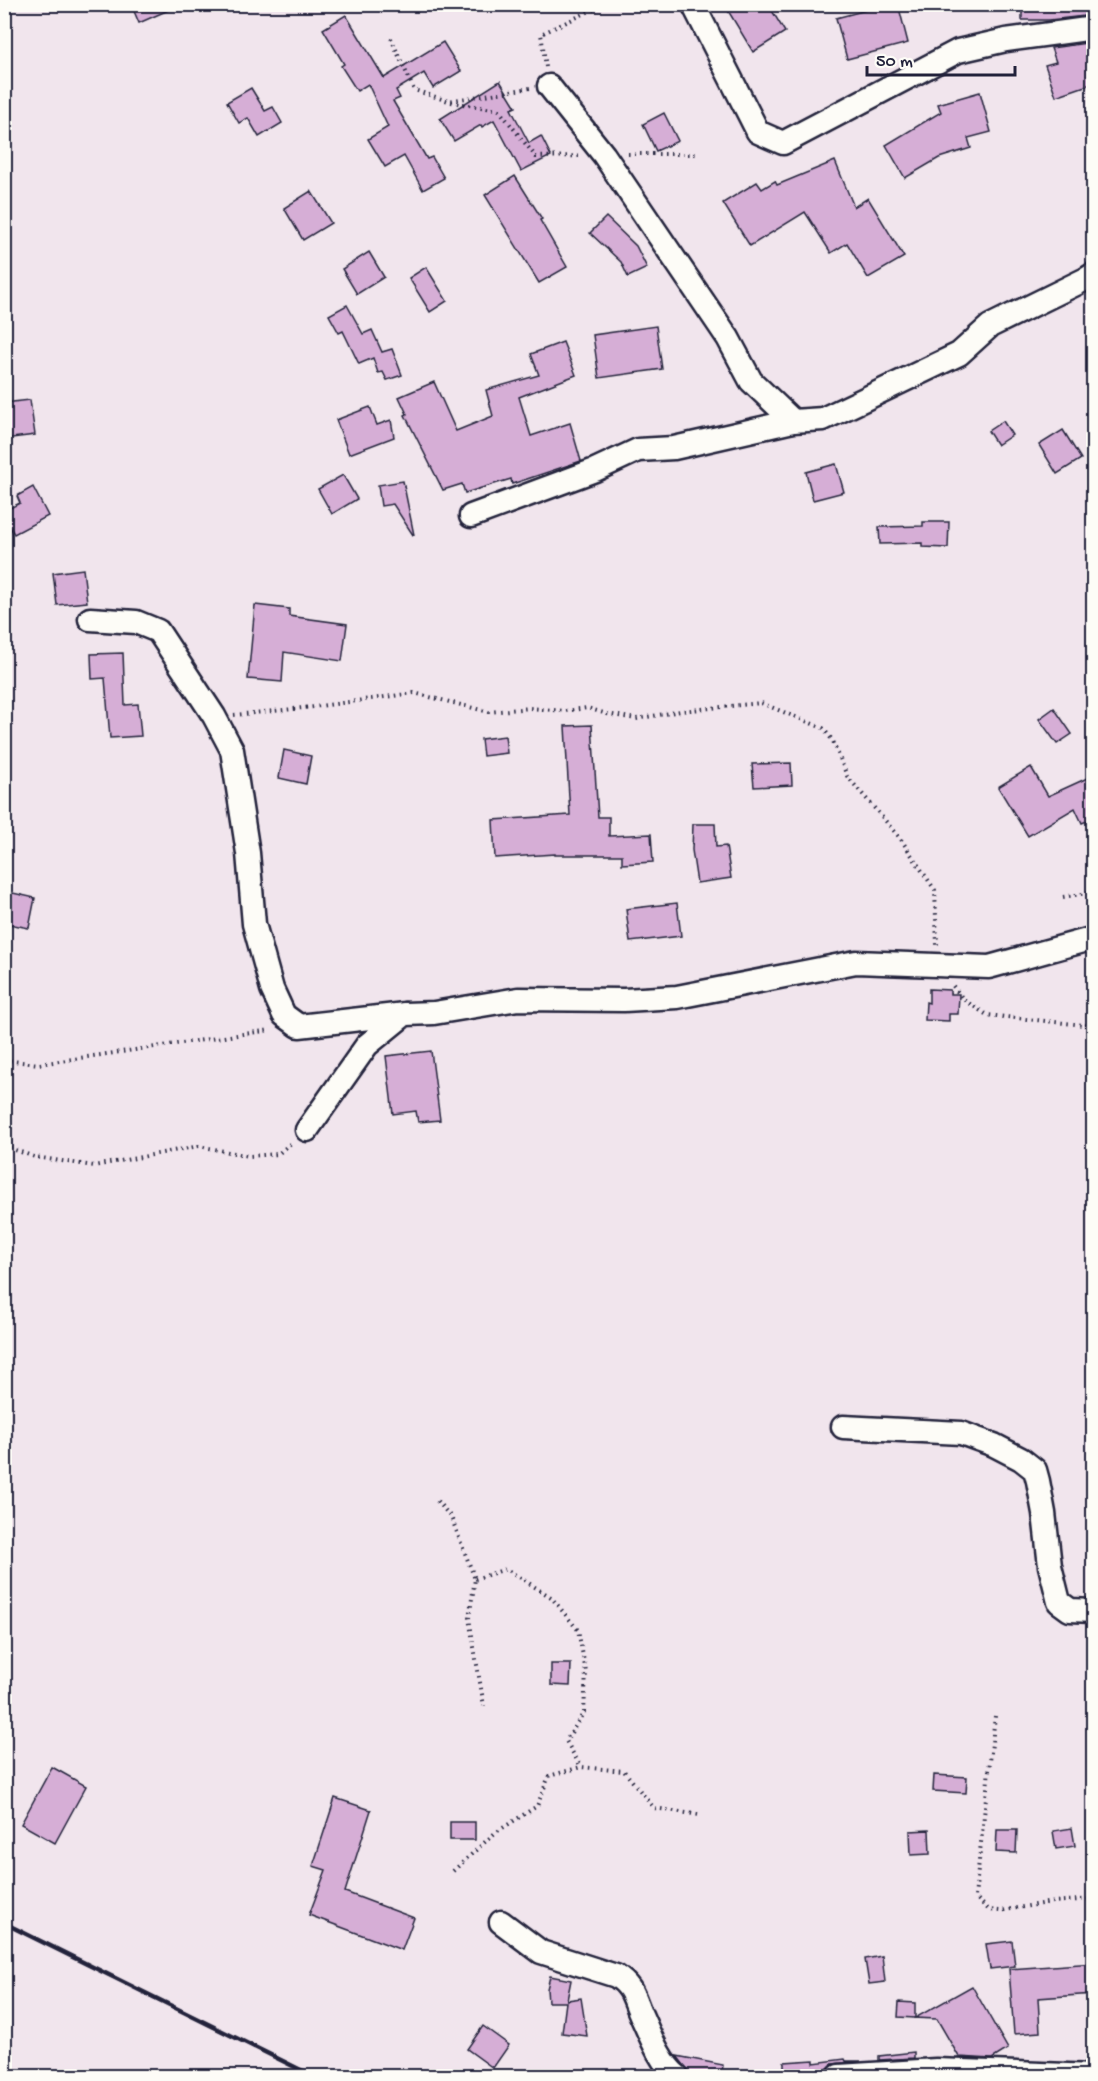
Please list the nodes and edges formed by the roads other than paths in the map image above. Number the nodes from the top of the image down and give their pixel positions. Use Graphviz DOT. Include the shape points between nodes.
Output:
graph roads {
  1 [pos="693,4"];
  2 [pos="1094,28"];
  3 [pos="549,86"];
  4 [pos="1094,274"];
  5 [pos="794,421"];
  6 [pos="471,516"];
  7 [pos="90,619"];
  8 [pos="1094,938"];
  9 [pos="405,1014"];
  10 [pos="307,1130"];
  11 [pos="843,1427"];
  12 [pos="1094,1611"];
  13 [pos="501,1922"];
  14 [pos="677,2076"];
  15 [pos="839,2076"];
  16 [pos="1094,2076"];
  1 -- 2 [label="street" via="758,132 783,143 958,51 1005,40"];
  3 -- 5 [label="street" via="604,154 728,338 751,381"];
  4 -- 5 [label="street" via="990,326 959,354 824,419"];
  5 -- 6 [label="street" via="674,448 638,450"];
  7 -- 9 [label="street" via="136,622 158,631 232,750 254,924 284,1015 299,1026"];
  8 -- 9 [label="street" via="989,967 856,962 677,997 518,999"];
  9 -- 10 [label="street" via="367,1045"];
  11 -- 12 [label="street" via="961,1432 1021,1458 1035,1470 1038,1481 1059,1602 1070,1610"];
  13 -- 14 [label="street" via="541,1952 624,1982 631,1989 666,2065"];
  15 -- 16 [label="street" via="936,2070"];
}
